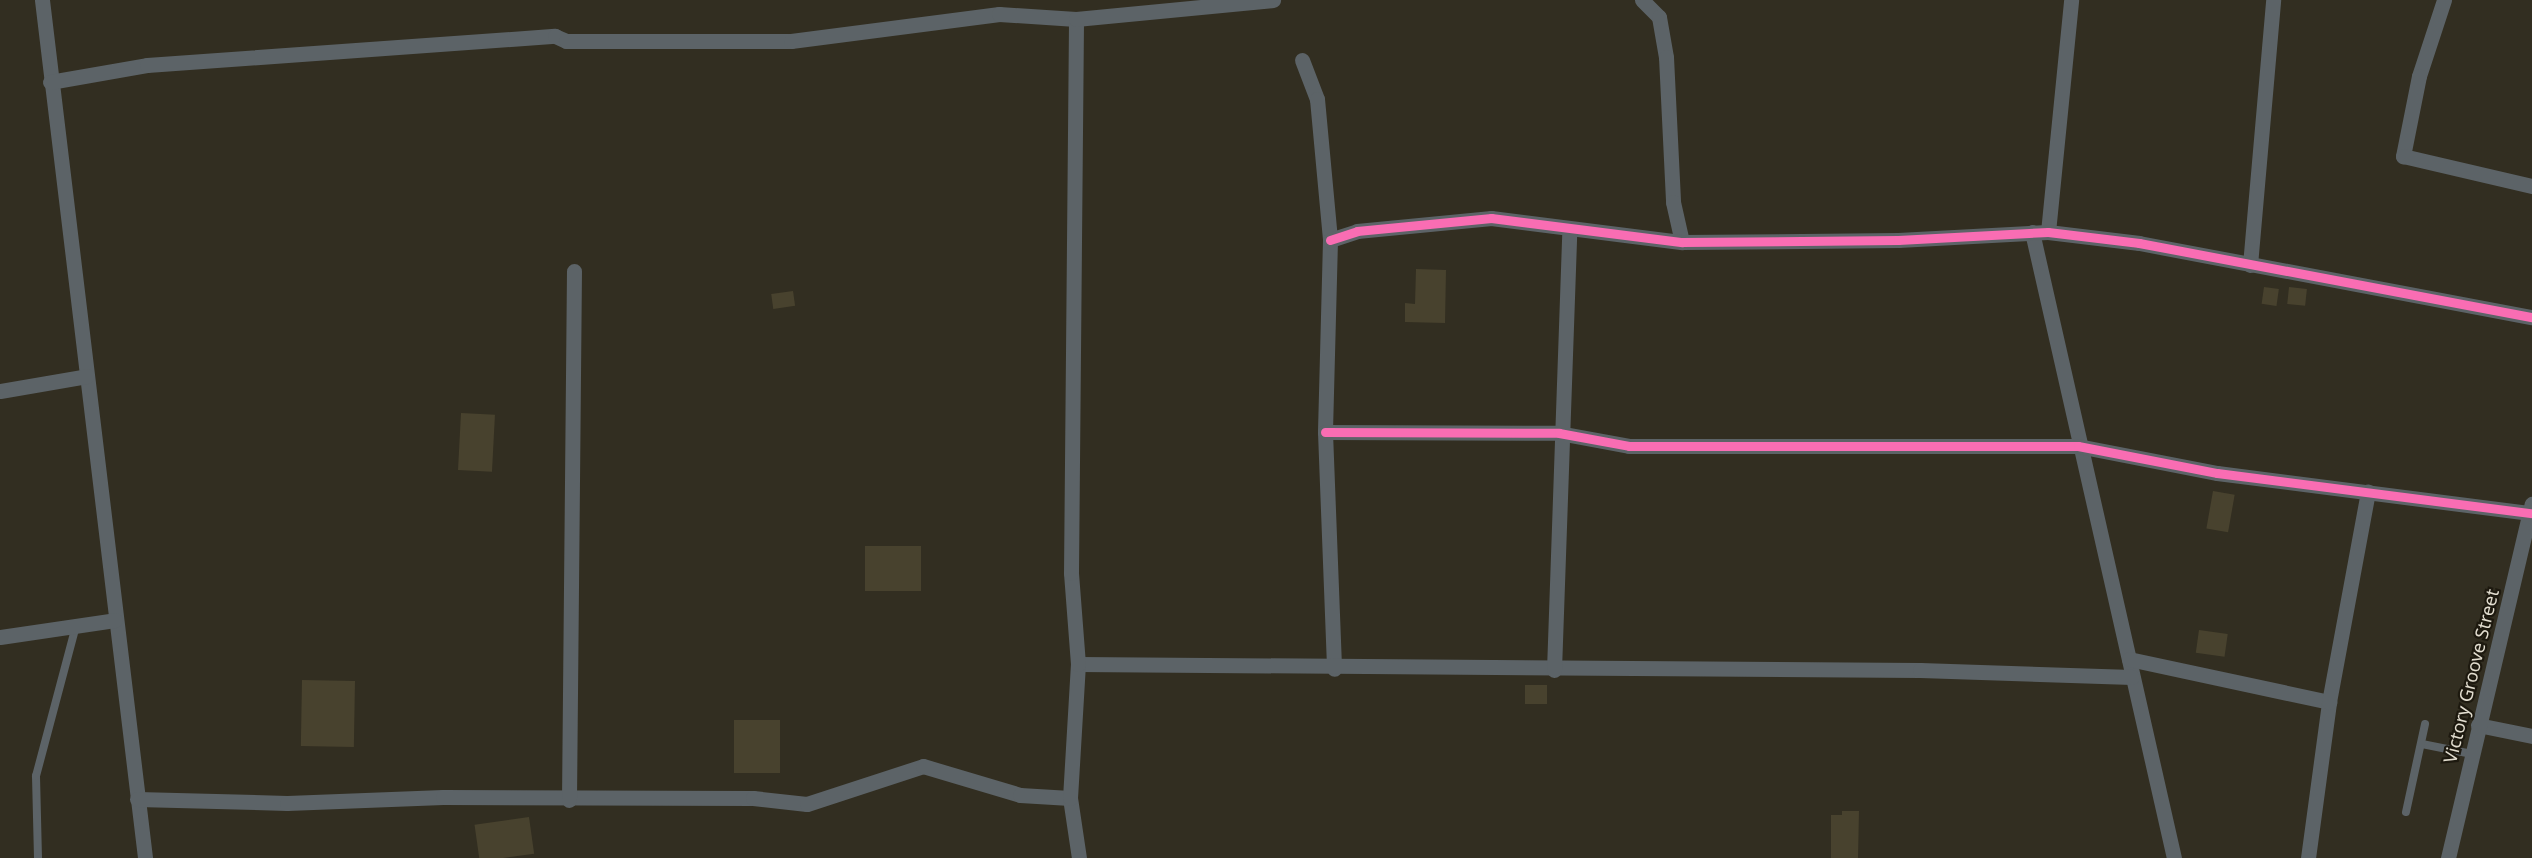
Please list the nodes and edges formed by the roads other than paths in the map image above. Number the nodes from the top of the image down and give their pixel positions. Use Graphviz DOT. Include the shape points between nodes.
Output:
graph roads {
  1 [pos="42,0"];
  2 [pos="1273,0"];
  3 [pos="1642,0"];
  4 [pos="2071,0"];
  5 [pos="2273,0"];
  6 [pos="2444,0"];
  7 [pos="1076,19"];
  8 [pos="1302,60"];
  9 [pos="50,82"];
  10 [pos="2532,186"];
  11 [pos="1569,230"];
  12 [pos="2032,232"];
  13 [pos="2048,232"];
  14 [pos="1330,240"];
  15 [pos="1682,242"];
  16 [pos="2250,265"];
  17 [pos="574,271"];
  18 [pos="2532,317"];
  19 [pos="87,376"];
  20 [pos="0,391"];
  21 [pos="1325,432"];
  22 [pos="1559,433"];
  23 [pos="2078,446"];
  24 [pos="2368,492"];
  25 [pos="2531,508"];
  26 [pos="115,620"];
  27 [pos="76,626"];
  28 [pos="0,637"];
  29 [pos="2129,659"];
  30 [pos="1077,664"];
  31 [pos="1334,669"];
  32 [pos="1554,670"];
  33 [pos="2132,677"];
  34 [pos="2329,702"];
  35 [pos="2426,724"];
  36 [pos="2478,725"];
  37 [pos="2532,736"];
  38 [pos="2422,744"];
  39 [pos="2472,754"];
  40 [pos="1070,798"];
  41 [pos="137,799"];
  42 [pos="569,800"];
  43 [pos="2406,812"];
  44 [pos="38,858"];
  45 [pos="145,858"];
  46 [pos="1079,858"];
  47 [pos="2174,858"];
  48 [pos="2308,858"];
  49 [pos="2448,858"];
  1 -- 9 [label="street"];
  2 -- 7 [label="street"];
  3 -- 15 [label="street" via="1659,18 1666,57 1673,202"];
  4 -- 13 [label="street"];
  5 -- 16 [label="street"];
  6 -- 10 [label="street" via="2419,76 2403,156"];
  7 -- 9 [label="street" via="999,14 791,41 566,41 555,36 147,65"];
  7 -- 30 [label="street" via="1071,573"];
  8 -- 14 [label="street" via="1317,99"];
  9 -- 19 [label="street"];
  11 -- 14 [label="street" via="1491,218 1357,231"];
  11 -- 15 [label="street"];
  11 -- 22 [label="street"];
  12 -- 13 [label="street"];
  12 -- 15 [label="street"];
  12 -- 23 [label="street"];
  13 -- 16 [label="street"];
  14 -- 21 [label="street"];
  16 -- 18 [label="street"];
  17 -- 42 [label="street"];
  19 -- 20 [label="street"];
  19 -- 26 [label="street"];
  21 -- 22 [label="street"];
  21 -- 31 [label="street"];
  22 -- 23 [label="street" via="1629,446"];
  22 -- 32 [label="street"];
  23 -- 24 [label="street" via="2217,473"];
  23 -- 29 [label="street"];
  24 -- 25 [label="street"];
  24 -- 34 [label="street"];
  25 -- 36 [label="street, Victory Groove Street"];
  26 -- 27 [label="street"];
  26 -- 41 [label="street"];
  27 -- 28 [label="street"];
  27 -- 44 [label="lane" via="36,776"];
  29 -- 33 [label="street"];
  29 -- 34 [label="street"];
  30 -- 31 [label="street"];
  30 -- 40 [label="street"];
  31 -- 32 [label="street"];
  32 -- 33 [label="street" via="1920,670"];
  33 -- 47 [label="street"];
  34 -- 48 [label="street"];
  35 -- 38 [label="lane"];
  36 -- 37 [label="street"];
  36 -- 39 [label="street, Victory Groove Street"];
  38 -- 39 [label="lane"];
  38 -- 43 [label="lane"];
  39 -- 49 [label="street, Victory Groove Street"];
  40 -- 42 [label="street" via="1020,795 923,766 807,804 753,798"];
  40 -- 46 [label="street"];
  41 -- 42 [label="street"];
  41 -- 45 [label="street"];
}
